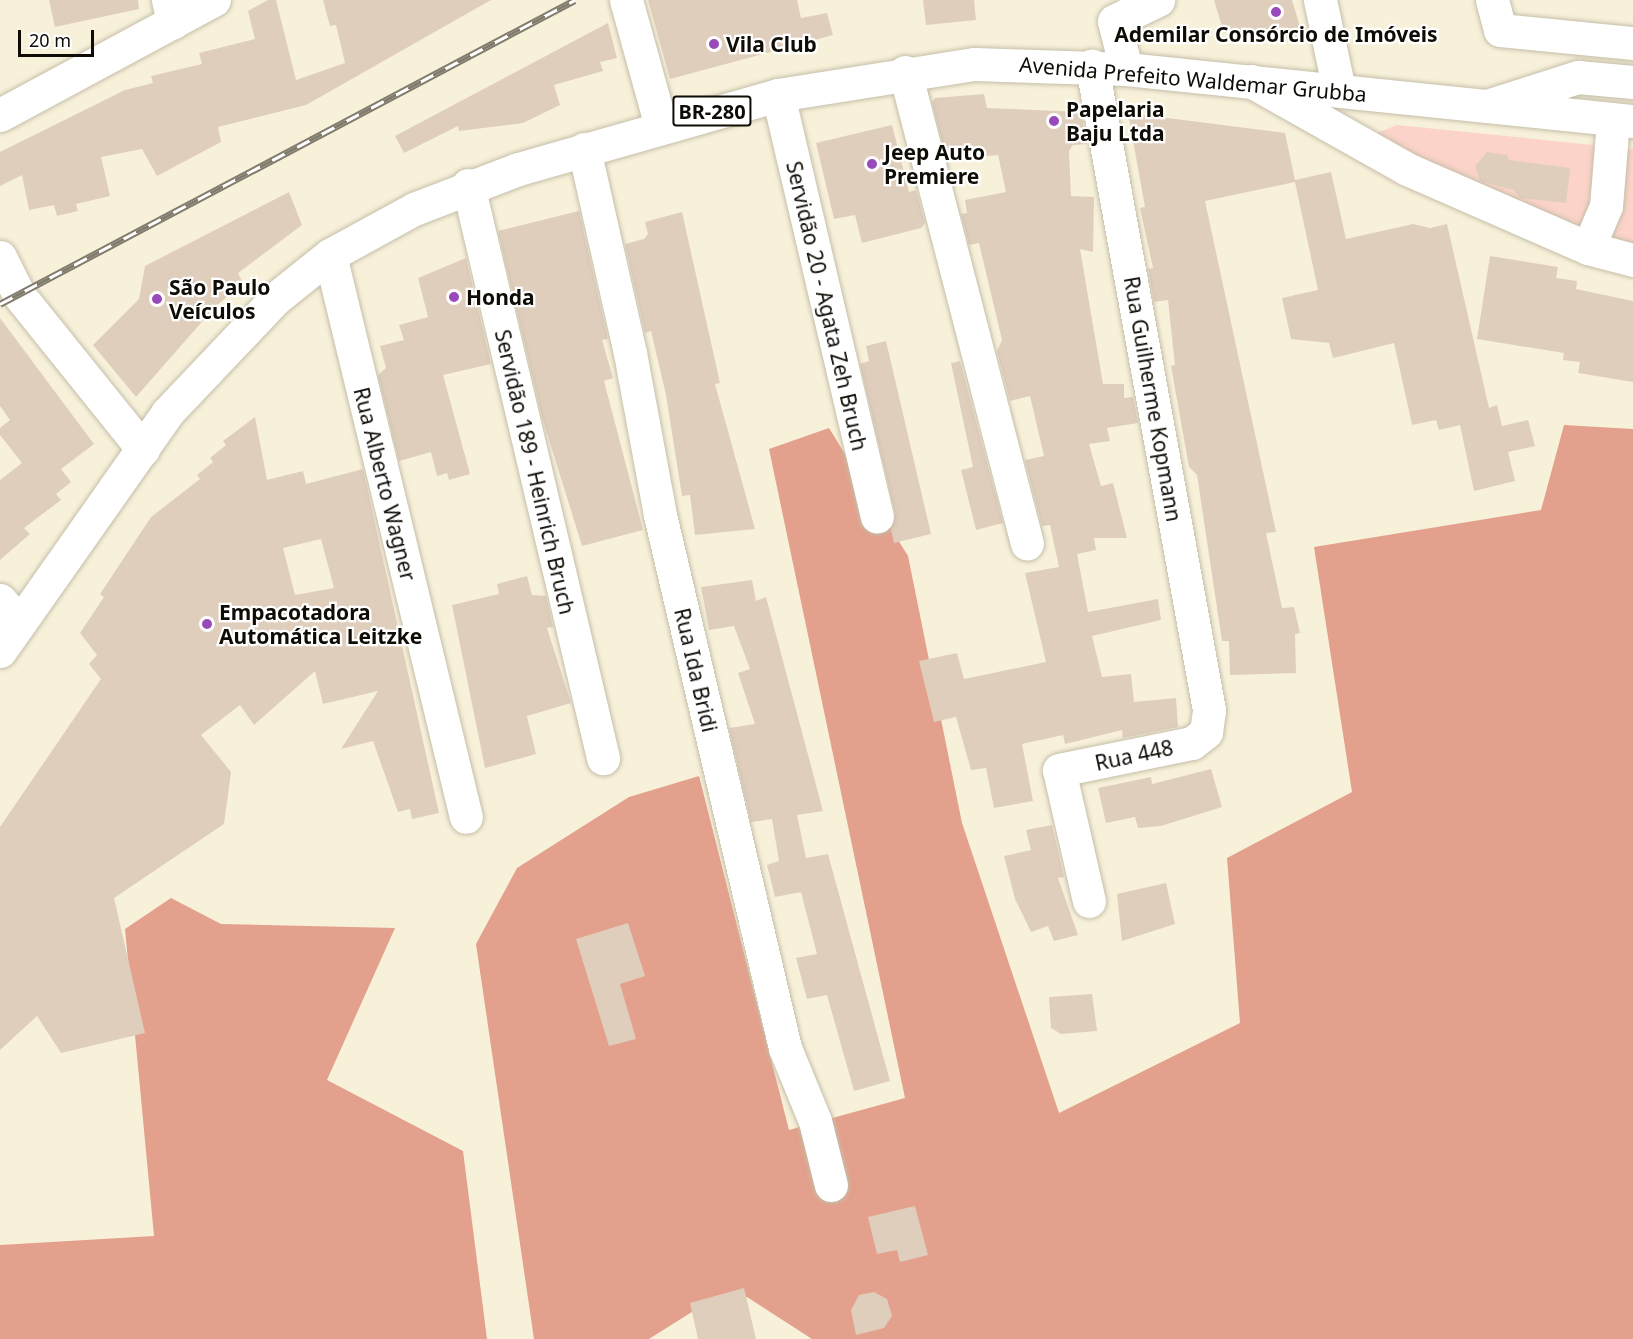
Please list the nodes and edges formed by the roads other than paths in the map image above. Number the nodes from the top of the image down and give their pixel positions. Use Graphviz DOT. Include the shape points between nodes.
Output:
graph roads {
  1 [pos="214,0"];
  2 [pos="626,0"];
  3 [pos="1158,0"];
  4 [pos="1320,0"];
  5 [pos="1492,0"];
  6 [pos="171,11"];
  7 [pos="1112,11"];
  8 [pos="1633,43"];
  9 [pos="1092,66"];
  10 [pos="1126,69"];
  11 [pos="905,72"];
  12 [pos="1251,81"];
  13 [pos="1633,82"];
  14 [pos="1339,90"];
  15 [pos="778,95"];
  16 [pos="1487,106"];
  17 [pos="0,116"];
  18 [pos="1623,121"];
  19 [pos="660,126"];
  20 [pos="584,149"];
  21 [pos="468,185"];
  22 [pos="1620,185"];
  23 [pos="1588,248"];
  24 [pos="330,255"];
  25 [pos="0,257"];
  26 [pos="1633,260"];
  27 [pos="143,449"];
  28 [pos="877,517"];
  29 [pos="1027,543"];
  30 [pos="9,611"];
  31 [pos="0,651"];
  32 [pos="1206,732"];
  33 [pos="603,758"];
  34 [pos="466,817"];
  35 [pos="1089,901"];
  36 [pos="831,1185"];
  1 -- 6 [label="main road"];
  2 -- 19 [label="main road"];
  3 -- 7 [label="main road"];
  4 -- 14 [label="main road"];
  5 -- 8 [label="main road" via="1500,30"];
  6 -- 17 [label="main road"];
  7 -- 10 [label="main road"];
  9 -- 10 [label="main road, Avenida Prefeito Waldemar Grubba / BR-280"];
  9 -- 11 [label="main road, Avenida Prefeito Waldemar Grubba / BR-280" via="974,64"];
  9 -- 32 [label="main road, Rua Guilherme Kopmann" via="1209,710"];
  10 -- 12 [label="main road, Avenida Prefeito Waldemar Grubba / BR-280"];
  11 -- 15 [label="main road, Avenida Prefeito Waldemar Grubba / BR-280"];
  11 -- 29 [label="main road"];
  12 -- 14 [label="main road, Avenida Prefeito Waldemar Grubba / BR-280"];
  12 -- 23 [label="main road" via="1407,169"];
  13 -- 16 [label="main road" via="1578,77"];
  14 -- 16 [label="main road, Avenida Prefeito Waldemar Grubba / BR-280"];
  15 -- 19 [label="main road, Avenida Prefeito Waldemar Grubba / BR-280"];
  15 -- 28 [label="main road, Servidão 20 - Agata Zeh Bruch"];
  16 -- 18 [label="main road, Avenida Prefeito Waldemar Grubba / BR-280"];
  18 -- 22 [label="main road"];
  19 -- 20 [label="main road, Avenida Prefeito Waldemar Grubba / BR-280"];
  20 -- 21 [label="main road, Avenida Prefeito Waldemar Grubba / BR-280"];
  20 -- 36 [label="main road, Rua Ida Bridi" via="630,353 660,515 779,1024 814,1121"];
  21 -- 24 [label="main road, Avenida Prefeito Waldemar Grubba / BR-280"];
  21 -- 33 [label="main road, Servidão 189 - Heinrich Bruch"];
  22 -- 23 [label="main road"];
  23 -- 26 [label="main road"];
  24 -- 27 [label="main road, Avenida Prefeito Waldemar Grubba / BR-280" via="236,336 167,413"];
  24 -- 34 [label="main road, Rua Alberto Wagner"];
  25 -- 27 [label="main road" via="19,295"];
  27 -- 30 [label="main road, Avenida Prefeito Waldemar Grubba / BR-280"];
  30 -- 31 [label="main road, Avenida Prefeito Waldemar Grubba / BR-280"];
  32 -- 35 [label="main road, Rua 448" via="1192,742 1059,770"];
}
